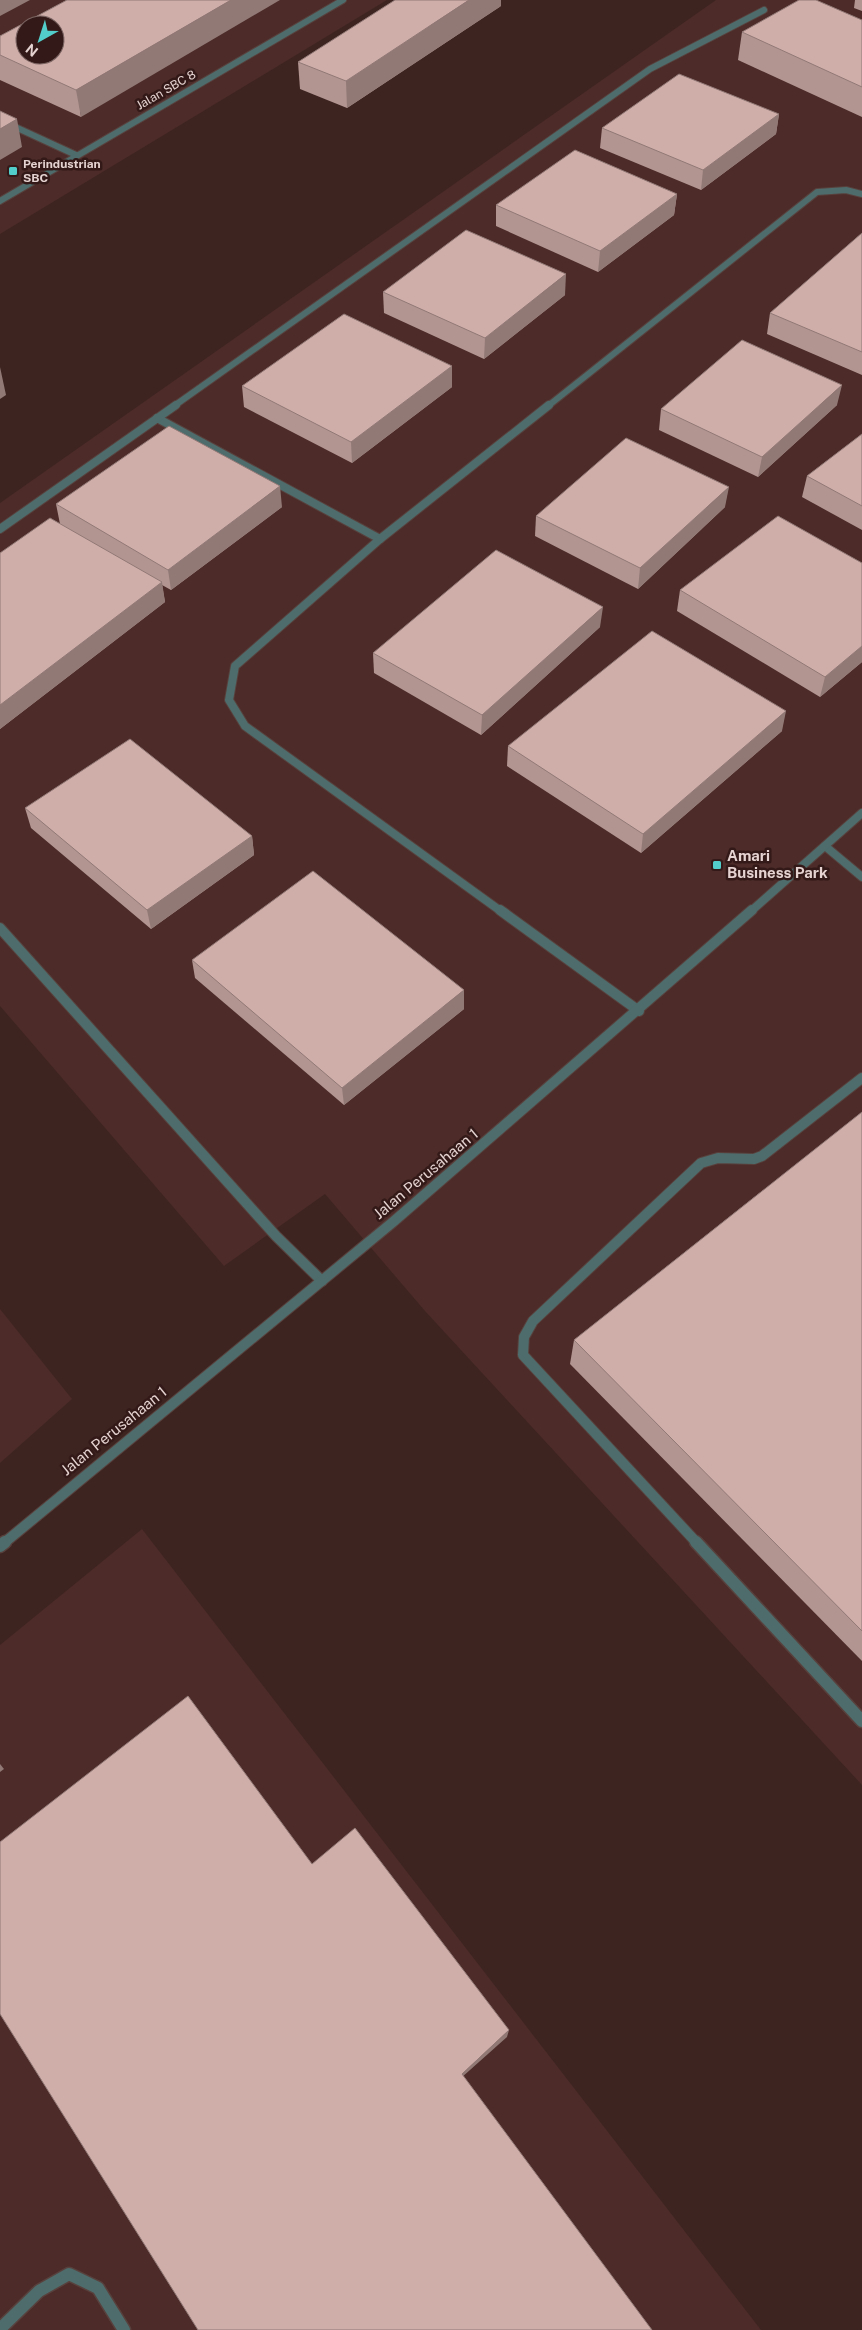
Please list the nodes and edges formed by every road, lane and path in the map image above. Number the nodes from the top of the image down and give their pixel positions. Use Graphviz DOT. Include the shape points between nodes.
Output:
graph roads {
  1 [pos="344,0"];
  2 [pos="764,10"];
  3 [pos="0,120"];
  4 [pos="76,155"];
  5 [pos="862,194"];
  6 [pos="0,201"];
  7 [pos="156,418"];
  8 [pos="0,529"];
  9 [pos="380,539"];
  10 [pos="862,813"];
  11 [pos="825,846"];
  12 [pos="862,877"];
  13 [pos="0,928"];
  14 [pos="639,1011"];
  15 [pos="862,1078"];
  16 [pos="322,1281"];
  17 [pos="0,1546"];
  18 [pos="862,1721"];
  19 [pos="0,2328"];
  20 [pos="124,2330"];
  1 -- 4 [label="street, Jalan SBC 8"];
  2 -- 7 [label="street" via="650,69"];
  3 -- 4 [label="street"];
  4 -- 6 [label="street, Jalan SBC 8"];
  5 -- 9 [label="street" via="846,190 817,192"];
  7 -- 8 [label="street"];
  7 -- 9 [label="street"];
  9 -- 14 [label="street" via="236,666 229,700 245,726"];
  10 -- 11 [label="street, Jalan Perusahaan 1"];
  11 -- 12 [label="street"];
  11 -- 14 [label="street, Jalan Perusahaan 1"];
  13 -- 16 [label="street" via="276,1236"];
  14 -- 16 [label="street, Jalan Perusahaan 1"];
  15 -- 18 [label="street" via="762,1156 754,1159 718,1158 701,1163 533,1321 521,1344 522,1355"];
  16 -- 17 [label="street, Jalan Perusahaan 1"];
  19 -- 20 [label="street" via="39,2290 69,2274 98,2288"];
}
